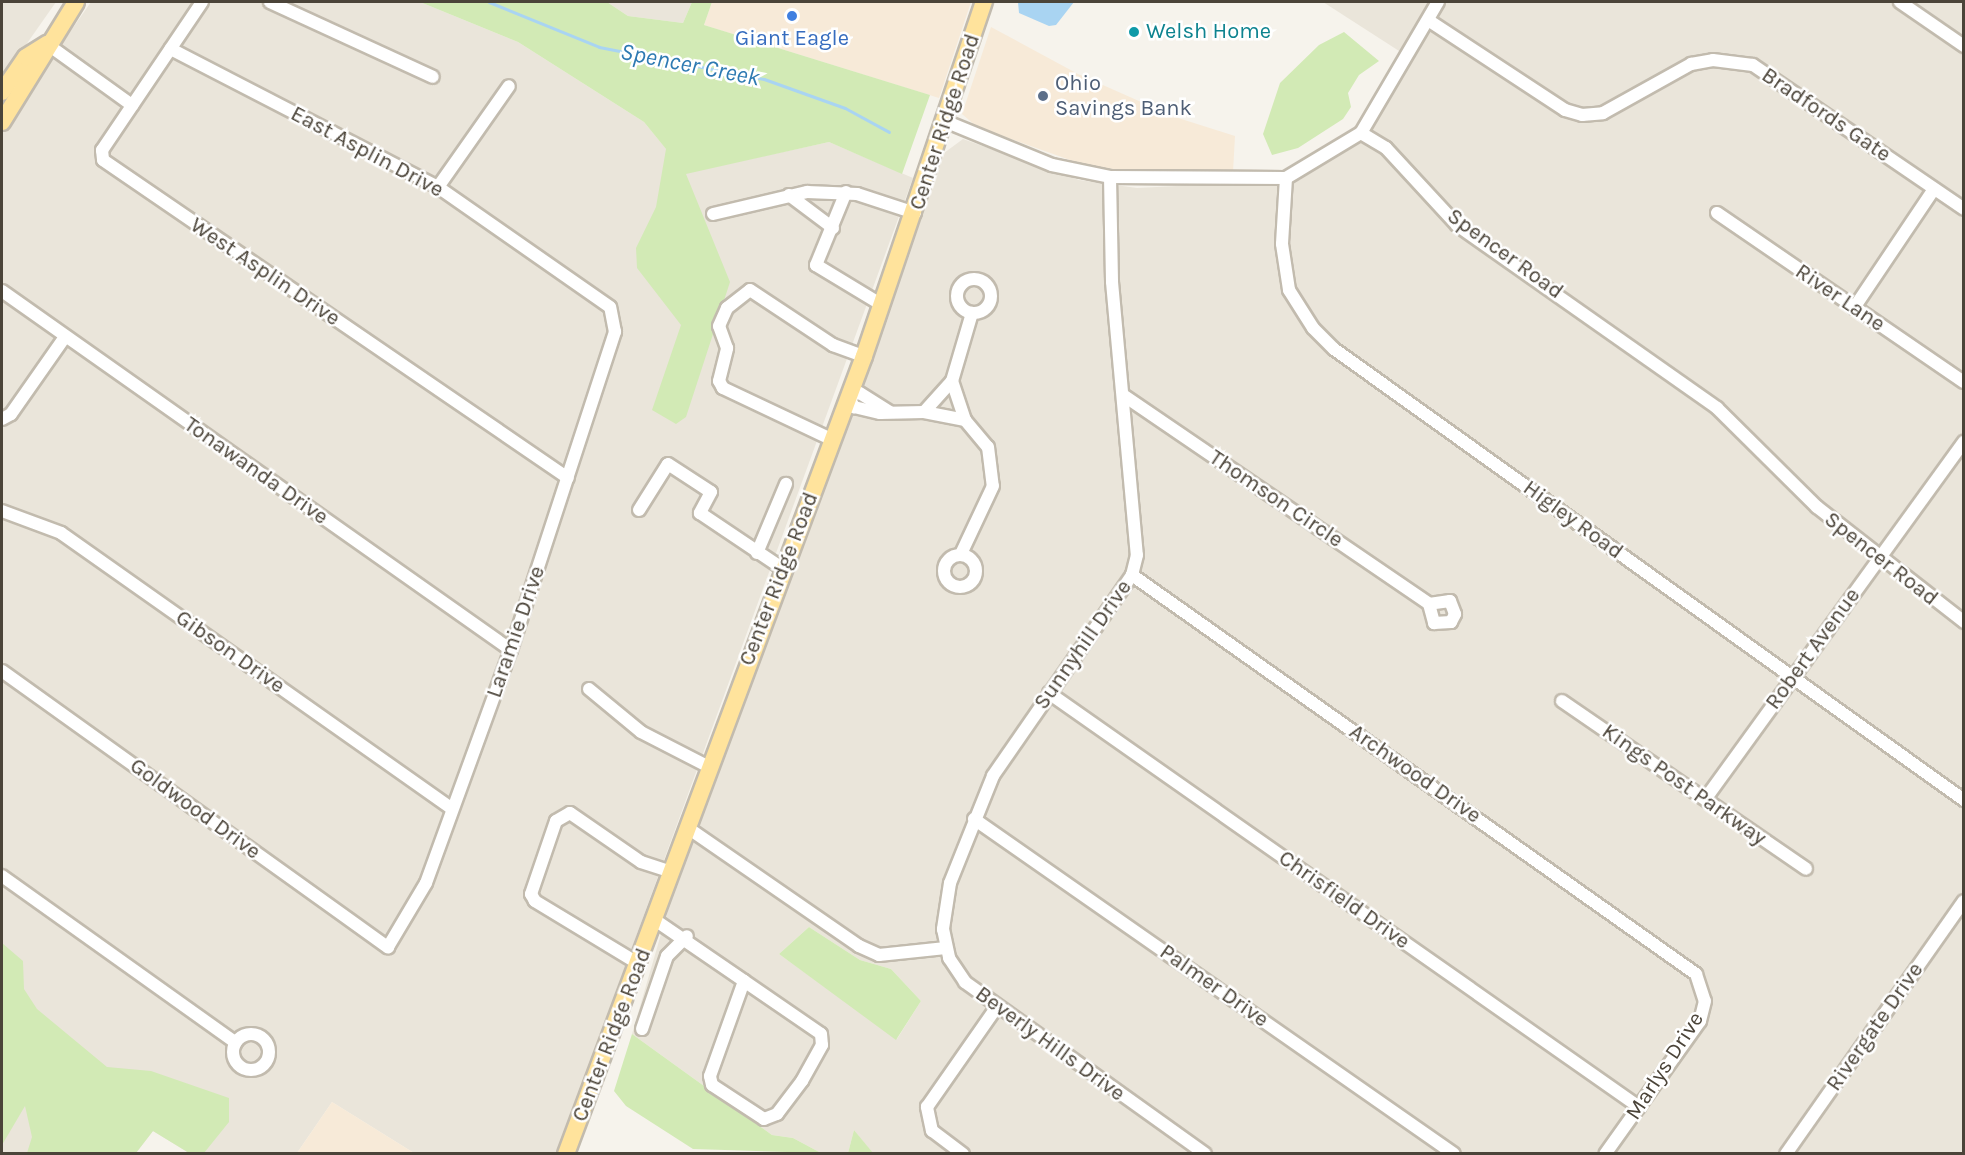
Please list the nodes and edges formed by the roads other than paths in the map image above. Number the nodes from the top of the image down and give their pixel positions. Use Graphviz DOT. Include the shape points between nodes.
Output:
graph roads {
  1 [pos="75,2"];
  2 [pos="202,2"];
  3 [pos="270,2"];
  4 [pos="984,2"];
  5 [pos="1438,2"];
  6 [pos="1900,2"];
  7 [pos="1428,20"];
  8 [pos="47,44"];
  9 [pos="1964,46"];
  10 [pos="171,49"];
  11 [pos="433,77"];
  12 [pos="509,86"];
  13 [pos="2,92"];
  14 [pos="132,105"];
  15 [pos="2,122"];
  16 [pos="947,122"];
  17 [pos="1361,133"];
  18 [pos="1110,177"];
  19 [pos="1286,178"];
  20 [pos="438,187"];
  21 [pos="1934,189"];
  22 [pos="846,192"];
  23 [pos="789,195"];
  24 [pos="1964,209"];
  25 [pos="915,213"];
  26 [pos="1717,213"];
  27 [pos="712,214"];
  28 [pos="833,228"];
  29 [pos="2,291"];
  30 [pos="882,305"];
  31 [pos="610,308"];
  32 [pos="1854,308"];
  33 [pos="972,313"];
  34 [pos="65,337"];
  35 [pos="864,356"];
  36 [pos="952,381"];
  37 [pos="1964,381"];
  38 [pos="1123,394"];
  39 [pos="848,396"];
  40 [pos="924,412"];
  41 [pos="2,419"];
  42 [pos="965,420"];
  43 [pos="832,440"];
  44 [pos="1964,442"];
  45 [pos="568,478"];
  46 [pos="786,484"];
  47 [pos="639,510"];
  48 [pos="2,511"];
  49 [pos="963,552"];
  50 [pos="757,553"];
  51 [pos="1878,561"];
  52 [pos="782,568"];
  53 [pos="1132,575"];
  54 [pos="1429,604"];
  55 [pos="1964,622"];
  56 [pos="511,650"];
  57 [pos="2,670"];
  58 [pos="1791,677"];
  59 [pos="589,689"];
  60 [pos="1049,693"];
  61 [pos="1562,701"];
  62 [pos="709,767"];
  63 [pos="1706,798"];
  64 [pos="1964,800"];
  65 [pos="451,808"];
  66 [pos="974,819"];
  67 [pos="688,828"];
  68 [pos="1806,869"];
  69 [pos="671,872"];
  70 [pos="2,876"];
  71 [pos="1964,901"];
  72 [pos="655,920"];
  73 [pos="687,936"];
  74 [pos="388,947"];
  75 [pos="946,948"];
  76 [pos="639,964"];
  77 [pos="1696,974"];
  78 [pos="744,981"];
  79 [pos="996,1008"];
  80 [pos="642,1029"];
  81 [pos="236,1043"];
  82 [pos="1639,1107"];
  83 [pos="566,1154"];
  84 [pos="963,1154"];
  85 [pos="1204,1154"];
  86 [pos="1454,1154"];
  87 [pos="1605,1154"];
  88 [pos="1786,1154"];
  1 -- 8 [label="main road"];
  2 -- 10 [label="street"];
  3 -- 11 [label="street"];
  4 -- 16 [label="main road, Center Ridge Road"];
  5 -- 7 [label="street"];
  6 -- 9 [label="street"];
  7 -- 17 [label="street"];
  7 -- 21 [label="street, Bradfords Gate" via="1565,110 1581,115 1603,113 1691,64 1713,60 1753,65"];
  8 -- 13 [label="main road" via="26,57"];
  8 -- 14 [label="street"];
  8 -- 15 [label="main road" via="40,67"];
  10 -- 14 [label="street"];
  10 -- 20 [label="street, East Asplin Drive"];
  12 -- 20 [label="street"];
  14 -- 45 [label="street, West Asplin Drive" via="102,150 103,160 113,169"];
  16 -- 18 [label="street" via="1052,165"];
  16 -- 25 [label="main road, Center Ridge Road"];
  17 -- 19 [label="street"];
  17 -- 51 [label="street, Spencer Road" via="1386,148 1457,225 1717,408"];
  18 -- 19 [label="street"];
  18 -- 38 [label="street, Sunnyhill Drive" via="1112,282"];
  19 -- 58 [label="street, Higley Road" via="1286,274 1297,307 1313,328"];
  20 -- 31 [label="street, East Asplin Drive"];
  21 -- 24 [label="street, Bradfords Gate"];
  21 -- 32 [label="street"];
  22 -- 23 [label="street"];
  22 -- 25 [label="street"];
  22 -- 28 [label="street"];
  23 -- 27 [label="street"];
  23 -- 28 [label="street"];
  25 -- 30 [label="main road, Center Ridge Road"];
  26 -- 32 [label="street, River Lane"];
  28 -- 30 [label="street" via="818,271"];
  29 -- 34 [label="street, Tonawanda Drive"];
  30 -- 35 [label="main road, Center Ridge Road"];
  31 -- 45 [label="street, Laramie Drive" via="615,332"];
  32 -- 37 [label="street, River Lane"];
  33 -- 36 [label="street"];
  34 -- 41 [label="street" via="11,414"];
  34 -- 56 [label="street, Tonawanda Drive"];
  35 -- 39 [label="main road, Center Ridge Road"];
  35 -- 43 [label="street" via="832,345 750,290 738,296 719,326 727,348 719,381 723,388"];
  36 -- 40 [label="street"];
  36 -- 42 [label="street"];
  38 -- 53 [label="street, Sunnyhill Drive" via="1139,535"];
  38 -- 54 [label="street, Thomson Circle"];
  39 -- 40 [label="street" via="854,407"];
  39 -- 43 [label="main road, Center Ridge Road"];
  40 -- 42 [label="street"];
  42 -- 49 [label="street" via="988,447 993,469 986,507"];
  43 -- 52 [label="main road, Center Ridge Road"];
  44 -- 51 [label="street, Robert Avenue"];
  45 -- 56 [label="street, Laramie Drive"];
  46 -- 50 [label="street"];
  47 -- 50 [label="street" via="668,464 711,492 700,513"];
  48 -- 65 [label="street, Gibson Drive" via="61,533"];
  50 -- 52 [label="street"];
  51 -- 55 [label="street, Spencer Road"];
  51 -- 58 [label="street, Robert Avenue"];
  52 -- 62 [label="main road, Center Ridge Road"];
  53 -- 60 [label="street, Sunnyhill Drive"];
  53 -- 77 [label="street, Archwood Drive"];
  56 -- 65 [label="street, Laramie Drive"];
  57 -- 74 [label="street, Goldwood Drive"];
  58 -- 63 [label="street, Robert Avenue"];
  58 -- 64 [label="street, Higley Road"];
  59 -- 62 [label="street" via="641,732"];
  60 -- 66 [label="street, Sunnyhill Drive" via="993,776"];
  60 -- 82 [label="street, Chrisfield Drive"];
  61 -- 63 [label="street, Kings Post Parkway"];
  62 -- 67 [label="main road, Center Ridge Road"];
  63 -- 68 [label="street, Kings Post Parkway"];
  65 -- 74 [label="street, Laramie Drive" via="426,883"];
  66 -- 75 [label="street, Sunnyhill Drive" via="942,910"];
  66 -- 86 [label="street, Palmer Drive"];
  67 -- 69 [label="main road, Center Ridge Road"];
  67 -- 75 [label="street" via="859,946 879,955"];
  69 -- 72 [label="main road, Center Ridge Road"];
  69 -- 76 [label="street" via="641,862 570,813 556,821 531,894 535,901"];
  70 -- 81 [label="street"];
  71 -- 88 [label="street, Rivergate Drive"];
  72 -- 73 [label="street"];
  72 -- 76 [label="main road, Center Ridge Road"];
  73 -- 78 [label="street"];
  73 -- 80 [label="street" via="667,956"];
  75 -- 79 [label="street, Beverly Hills Drive" via="965,982"];
  76 -- 83 [label="main road, Center Ridge Road"];
  77 -- 82 [label="street, Marlys Drive" via="1705,1001 1700,1021"];
  78 -- 78 [label="street" via="821,1034 822,1045 802,1081 777,1114 764,1119 712,1085 710,1076"];
  79 -- 84 [label="street" via="927,1107 932,1131"];
  79 -- 85 [label="street, Beverly Hills Drive"];
  82 -- 87 [label="street, Marlys Drive"];
}
